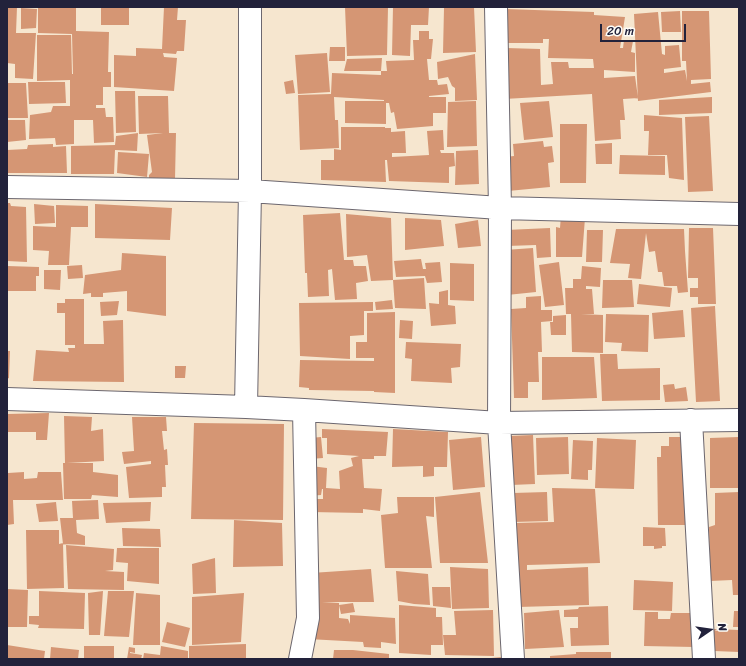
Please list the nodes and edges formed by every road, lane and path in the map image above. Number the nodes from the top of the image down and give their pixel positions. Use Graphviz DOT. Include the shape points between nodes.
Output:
graph roads {
  1 [pos="250,7"];
  2 [pos="496,7"];
  3 [pos="7,187"];
  4 [pos="250,191"];
  5 [pos="500,208"];
  6 [pos="739,214"];
  7 [pos="7,399"];
  8 [pos="246,407"];
  9 [pos="304,410"];
  10 [pos="691,420"];
  11 [pos="739,420"];
  12 [pos="499,423"];
  13 [pos="300,659"];
  14 [pos="513,659"];
  15 [pos="704,659"];
  1 -- 4 [label="street"];
  2 -- 5 [label="street"];
  3 -- 4 [label="street"];
  4 -- 5 [label="street"];
  4 -- 8 [label="street"];
  5 -- 6 [label="street"];
  5 -- 12 [label="street"];
  7 -- 8 [label="street"];
  8 -- 9 [label="street"];
  9 -- 12 [label="street"];
  9 -- 13 [label="street" via="308,618"];
  10 -- 11 [label="street"];
  10 -- 12 [label="street"];
  10 -- 15 [label="street"];
  12 -- 14 [label="street"];
}
